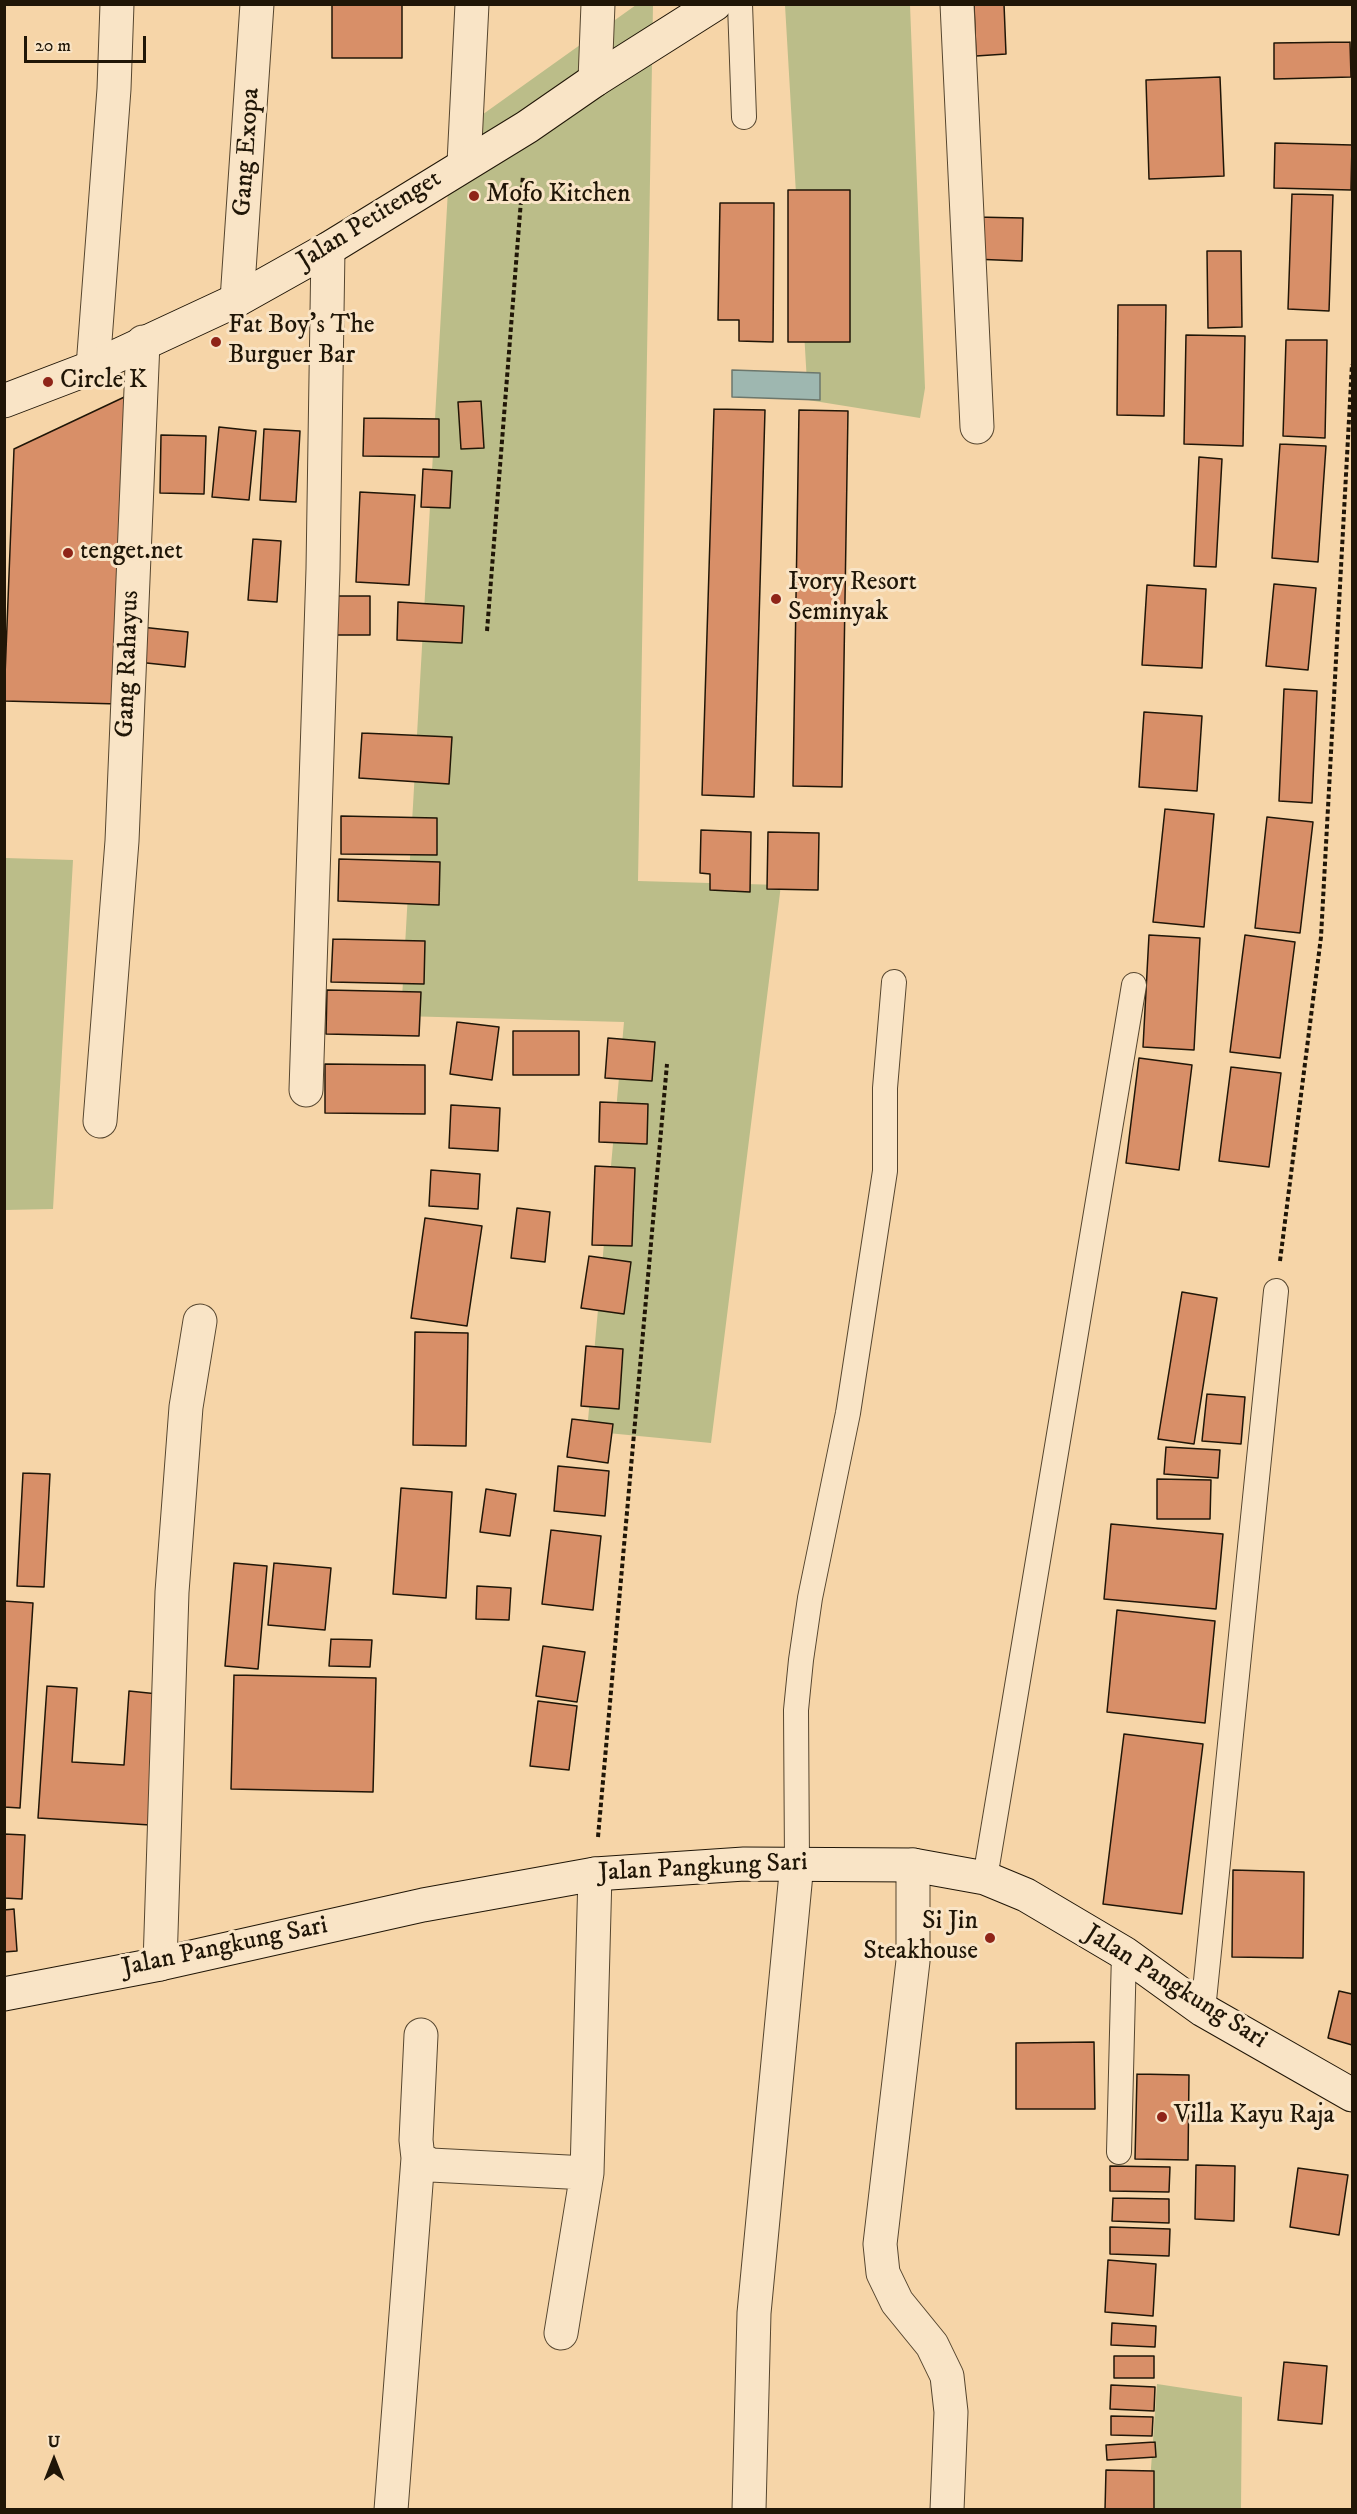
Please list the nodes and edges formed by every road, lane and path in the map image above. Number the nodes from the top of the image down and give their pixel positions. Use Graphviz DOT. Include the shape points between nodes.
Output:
graph roads {
  1 [pos="117,4"];
  2 [pos="257,4"];
  3 [pos="472,4"];
  4 [pos="597,4"];
  5 [pos="715,4"];
  6 [pos="740,4"];
  7 [pos="957,4"];
  8 [pos="595,80"];
  9 [pos="744,117"];
  10 [pos="527,127"];
  11 [pos="464,163"];
  12 [pos="328,249"];
  13 [pos="237,300"];
  14 [pos="143,342"];
  15 [pos="1353,364"];
  16 [pos="93,367"];
  17 [pos="4,401"];
  18 [pos="977,427"];
  19 [pos="487,631"];
  20 [pos="894,982"];
  21 [pos="1134,985"];
  22 [pos="667,1064"];
  23 [pos="306,1090"];
  24 [pos="100,1120"];
  25 [pos="1276,1291"];
  26 [pos="200,1321"];
  27 [pos="797,1863"];
  28 [pos="913,1865"];
  29 [pos="595,1874"];
  30 [pos="986,1878"];
  31 [pos="1124,1953"];
  32 [pos="160,1964"];
  33 [pos="4,1994"];
  34 [pos="1203,2010"];
  35 [pos="421,2035"];
  36 [pos="1353,2095"];
  37 [pos="1119,2152"];
  38 [pos="418,2158"];
  39 [pos="587,2173"];
  40 [pos="561,2332"];
  41 [pos="391,2510"];
  42 [pos="749,2510"];
  43 [pos="947,2510"];
  1 -- 16 [label="street"];
  2 -- 13 [label="street, Gang Exopa"];
  3 -- 11 [label="street"];
  4 -- 8 [label="street"];
  5 -- 8 [label="street, Jalan Petitenget"];
  6 -- 9 [label="lane"];
  7 -- 18 [label="street"];
  8 -- 10 [label="street, Jalan Petitenget"];
  10 -- 11 [label="street, Jalan Petitenget"];
  10 -- 19 [label="path"];
  11 -- 12 [label="street, Jalan Petitenget"];
  12 -- 13 [label="street, Jalan Petitenget"];
  12 -- 23 [label="street"];
  13 -- 14 [label="street, Jalan Petitenget"];
  14 -- 16 [label="street, Jalan Petitenget"];
  14 -- 24 [label="street, Gang Rahayus" via="122,841"];
  15 -- 25 [label="path" via="1321,937"];
  16 -- 17 [label="street, Jalan Petitenget"];
  20 -- 27 [label="lane" via="885,1088 885,1171 848,1413 801,1660 796,1710"];
  21 -- 30 [label="lane"];
  22 -- 29 [label="path"];
  25 -- 34 [label="lane"];
  26 -- 32 [label="street" via="186,1407 172,1592"];
  27 -- 28 [label="street, Jalan Pangkung Sari"];
  27 -- 29 [label="street, Jalan Pangkung Sari"];
  27 -- 42 [label="street" via="754,2313"];
  28 -- 30 [label="street, Jalan Pangkung Sari"];
  28 -- 43 [label="street" via="913,1961 880,2244 883,2272 897,2302 932,2345 947,2376 951,2412"];
  29 -- 32 [label="street, Jalan Pangkung Sari" via="423,1905"];
  29 -- 39 [label="street"];
  30 -- 31 [label="street, Jalan Pangkung Sari" via="1026,1895"];
  31 -- 34 [label="street, Jalan Pangkung Sari"];
  31 -- 37 [label="lane"];
  32 -- 33 [label="street, Jalan Pangkung Sari"];
  34 -- 36 [label="street, Jalan Pangkung Sari"];
  35 -- 38 [label="street"];
  38 -- 39 [label="street" via="431,2164"];
  38 -- 41 [label="street"];
  39 -- 40 [label="street"];
}
